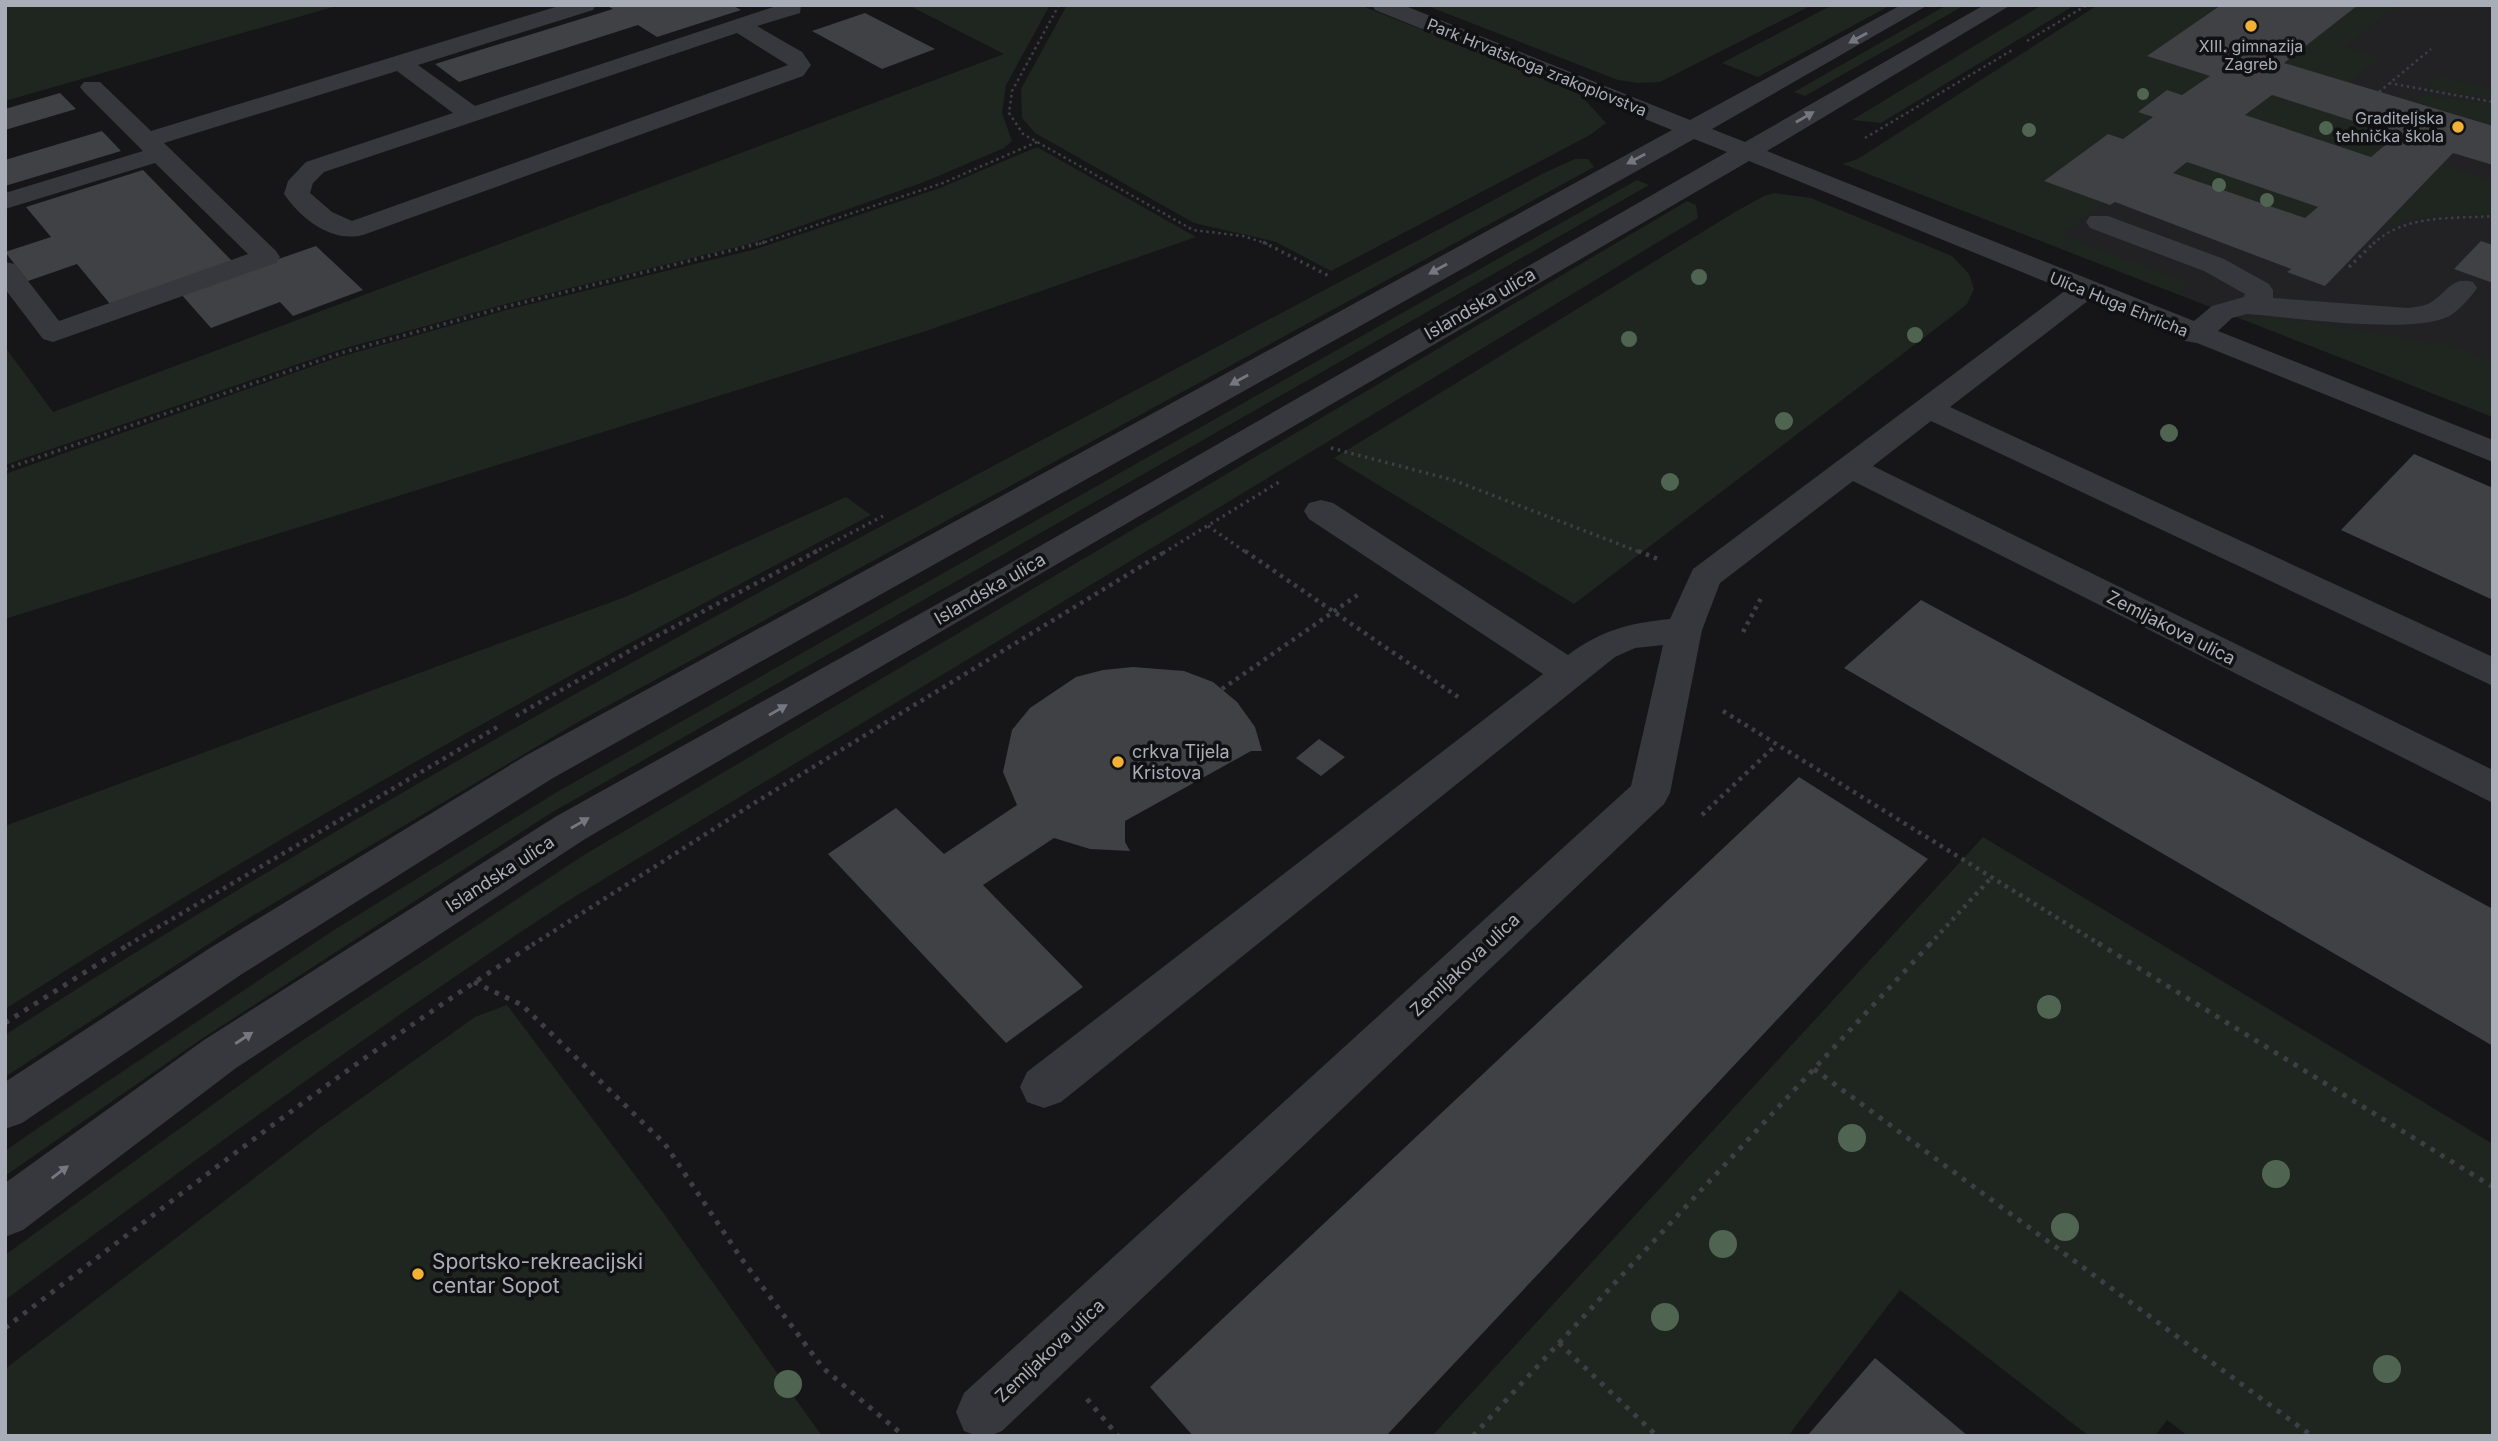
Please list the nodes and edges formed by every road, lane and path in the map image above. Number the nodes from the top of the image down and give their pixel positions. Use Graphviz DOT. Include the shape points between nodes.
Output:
graph roads {
  1 [pos="585,5"];
  2 [pos="1059,5"];
  3 [pos="1383,5"];
  4 [pos="1917,5"];
  5 [pos="2000,5"];
  6 [pos="793,6"];
  7 [pos="739,25"];
  8 [pos="2431,49"];
  9 [pos="400,63"];
  10 [pos="2389,83"];
  11 [pos="92,87"];
  12 [pos="2379,92"];
  13 [pos="2493,102"];
  14 [pos="472,115"];
  15 [pos="1691,129"];
  16 [pos="1037,142"];
  17 [pos="154,146"];
  18 [pos="1746,151"];
  19 [pos="5,201"];
  20 [pos="2493,216"];
  21 [pos="2099,222"];
  22 [pos="5,270"];
  23 [pos="2346,271"];
  24 [pos="1333,278"];
  25 [pos="2463,288"];
  26 [pos="2084,290"];
  27 [pos="2258,306"];
  28 [pos="2195,335"];
  29 [pos="1928,408"];
  30 [pos="1343,441"];
  31 [pos="1331,448"];
  32 [pos="2493,452"];
  33 [pos="1320,455"];
  34 [pos="1850,467"];
  35 [pos="5,469"];
  36 [pos="1287,477"];
  37 [pos="1321,511"];
  38 [pos="1208,526"];
  39 [pos="1667,562"];
  40 [pos="1402,564"];
  41 [pos="1753,596"];
  42 [pos="1334,611"];
  43 [pos="1684,630"];
  44 [pos="1740,636"];
  45 [pos="638,646"];
  46 [pos="1569,673"];
  47 [pos="2493,673"];
  48 [pos="1222,689"];
  49 [pos="1714,705"];
  50 [pos="1502,726"];
  51 [pos="2493,788"];
  52 [pos="1991,878"];
  53 [pos="474,982"];
  54 [pos="5,1023"];
  55 [pos="1814,1069"];
  56 [pos="1044,1087"];
  57 [pos="5,1108"];
  58 [pos="2493,1187"];
  59 [pos="5,1213"];
  60 [pos="5,1328"];
  61 [pos="1559,1343"];
  62 [pos="1085,1397"];
  63 [pos="983,1412"];
  64 [pos="904,1436"];
  65 [pos="1118,1436"];
  66 [pos="1473,1436"];
  67 [pos="1657,1436"];
  68 [pos="2312,1436"];
  1 -- 9 [label="street"];
  2 -- 16 [label="path" via="1013,91 1009,113 1023,134"];
  3 -- 15 [label="street, Park Hrvatskoga zrakoplovstva"];
  4 -- 15 [label="street, one-way"];
  18 -- 5 [label="street, Islandska ulica, one-way"];
  6 -- 7 [label="street"];
  7 -- 14 [label="street"];
  7 -- 14 [label="street" via="794,57 800,65 796,71 354,229 324,220 297,194 301,181 315,167"];
  8 -- 10 [label="path"];
  9 -- 14 [label="street"];
  9 -- 17 [label="street"];
  10 -- 12 [label="path"];
  10 -- 13 [label="path"];
  11 -- 17 [label="street"];
  15 -- 18 [label="street, Park Hrvatskoga zrakoplovstva"];
  15 -- 57 [label="street, one-way" via="539,767 226,961"];
  16 -- 24 [label="path" via="1193,230 1243,236 1274,246"];
  16 -- 35 [label="path" via="943,183 754,246 341,353"];
  17 -- 19 [label="street"];
  17 -- 22 [label="street" via="266,257 53,333"];
  18 -- 26 [label="street, Ulica Huga Ehrlicha"];
  59 -- 18 [label="street, Islandska ulica, one-way" via="219,1054 570,828"];
  20 -- 23 [label="path" via="2408,222 2383,235"];
  21 -- 27 [label="street" via="2214,265 2259,290"];
  25 -- 27 [label="street" via="2439,310 2408,317"];
  26 -- 28 [label="street, Ulica Huga Ehrlicha"];
  26 -- 29 [label="street, Zemljakova ulica"];
  27 -- 28 [label="street" via="2222,312"];
  28 -- 32 [label="street, Ulica Huga Ehrlicha"];
  29 -- 34 [label="street, Zemljakova ulica"];
  29 -- 47 [label="street"];
  30 -- 31 [label="path"];
  31 -- 33 [label="path"];
  31 -- 39 [label="path" via="1453,480"];
  34 -- 43 [label="street, Zemljakova ulica" via="1705,577"];
  34 -- 51 [label="street, Zemljakova ulica"];
  36 -- 38 [label="path"];
  37 -- 40 [label="street"];
  38 -- 42 [label="path"];
  38 -- 53 [label="path" via="756,802"];
  40 -- 42 [label="path"];
  40 -- 46 [label="street"];
  41 -- 44 [label="path" via="1762,599"];
  42 -- 48 [label="path"];
  42 -- 50 [label="path"];
  43 -- 46 [label="street" via="1628,636 1602,648"];
  43 -- 63 [label="street, Zemljakova ulica" via="1650,793"];
  45 -- 54 [label="path" via="352,811"];
  46 -- 50 [label="street"];
  49 -- 52 [label="path"];
  50 -- 56 [label="street"];
  52 -- 55 [label="path"];
  52 -- 58 [label="path"];
  53 -- 60 [label="path"];
  53 -- 64 [label="path" via="522,1006 665,1144 741,1258 823,1368"];
  55 -- 61 [label="path"];
  55 -- 68 [label="path"];
  61 -- 66 [label="path"];
  61 -- 67 [label="path"];
  62 -- 65 [label="path"];
}
